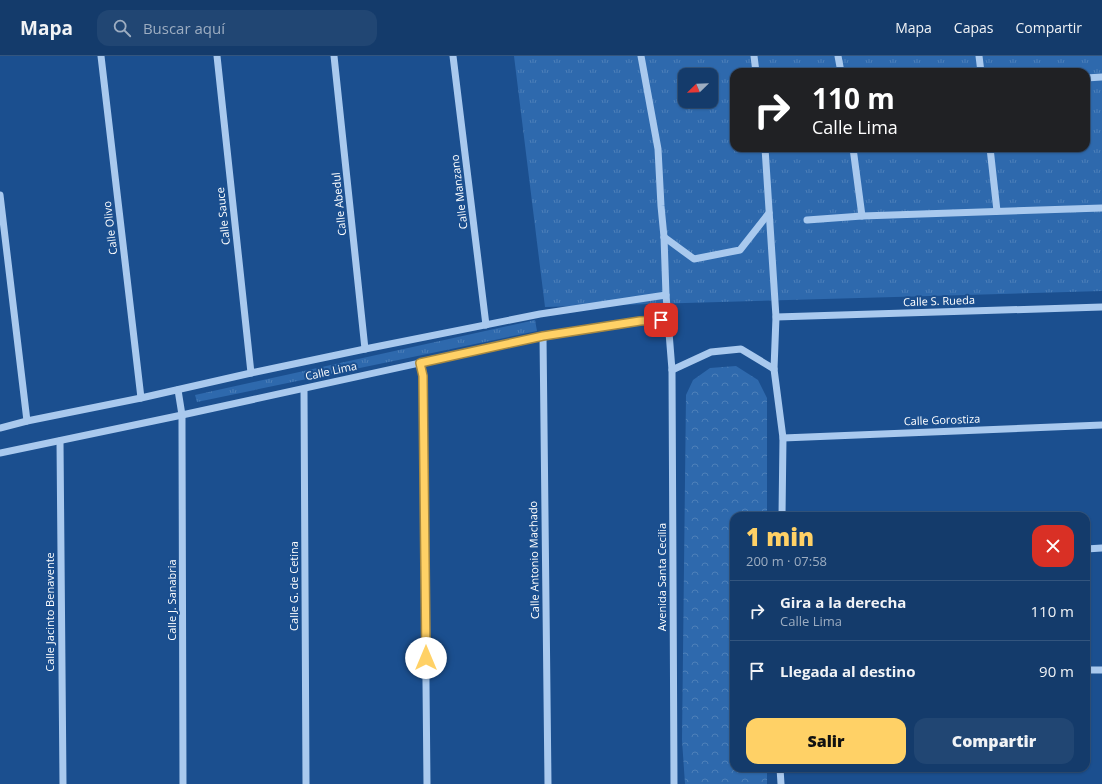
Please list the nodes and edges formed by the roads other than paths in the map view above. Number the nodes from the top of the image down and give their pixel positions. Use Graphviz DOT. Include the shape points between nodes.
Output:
graph roads {
  1 [pos="101,56"];
  2 [pos="217,56"];
  3 [pos="334,56"];
  4 [pos="453,56"];
  5 [pos="641,56"];
  6 [pos="754,56"];
  7 [pos="838,56"];
  8 [pos="979,56"];
  9 [pos="756,68"];
  10 [pos="840,68"];
  11 [pos="980,68"];
  12 [pos="1102,77"];
  13 [pos="1090,78"];
  14 [pos="765,152"];
  15 [pos="854,152"];
  16 [pos="990,152"];
  17 [pos="0,195"];
  18 [pos="1102,208"];
  19 [pos="996,211"];
  20 [pos="769,212"];
  21 [pos="862,216"];
  22 [pos="807,220"];
  23 [pos="664,237"];
  24 [pos="666,295"];
  25 [pos="1102,307"];
  26 [pos="776,317"];
  27 [pos="668,320"];
  28 [pos="486,325"];
  29 [pos="543,336"];
  30 [pos="366,349"];
  31 [pos="420,363"];
  32 [pos="774,369"];
  33 [pos="672,370"];
  34 [pos="251,373"];
  35 [pos="304,389"];
  36 [pos="178,390"];
  37 [pos="141,398"];
  38 [pos="182,415"];
  39 [pos="27,421"];
  40 [pos="1102,425"];
  41 [pos="0,428"];
  42 [pos="783,438"];
  43 [pos="60,441"];
  44 [pos="0,453"];
  45 [pos="782,512"];
  46 [pos="1102,548"];
  47 [pos="1090,549"];
  48 [pos="1090,670"];
  49 [pos="1102,670"];
  50 [pos="780,772"];
  51 [pos="63,784"];
  52 [pos="183,784"];
  53 [pos="306,784"];
  54 [pos="427,784"];
  55 [pos="548,784"];
  56 [pos="674,784"];
  57 [pos="781,784"];
  1 -- 37 [label="street, Calle Olivo"];
  2 -- 34 [label="street, Calle Sauce"];
  3 -- 30 [label="street, Calle Abedul"];
  4 -- 28 [label="street, Calle Manzano"];
  5 -- 23 [label="street, Avenida Santa Cecilia" via="658,149"];
  6 -- 9 [label="street"];
  7 -- 10 [label="street"];
  8 -- 11 [label="street"];
  12 -- 13 [label="street"];
  14 -- 20 [label="street"];
  15 -- 21 [label="street"];
  16 -- 19 [label="street"];
  17 -- 39 [label="street"];
  18 -- 19 [label="street"];
  19 -- 21 [label="street"];
  20 -- 23 [label="street" via="740,250 694,259"];
  20 -- 26 [label="street"];
  21 -- 22 [label="street"];
  23 -- 24 [label="street, Avenida Santa Cecilia"];
  24 -- 27 [label="street, Avenida Santa Cecilia"];
  24 -- 28 [label="street, Calle Lima"];
  25 -- 26 [label="street, Calle S. Rueda"];
  26 -- 32 [label="street"];
  27 -- 29 [label="street, Calle Lima" via="640,321"];
  27 -- 33 [label="street, Avenida Santa Cecilia"];
  28 -- 30 [label="street, Calle Lima"];
  29 -- 31 [label="street, Calle Lima"];
  29 -- 55 [label="street, Calle Antonio Machado"];
  30 -- 34 [label="street, Calle Lima"];
  31 -- 35 [label="street, Calle Lima"];
  31 -- 54 [label="street" via="423,376"];
  32 -- 33 [label="street" via="741,349 711,352"];
  32 -- 42 [label="street"];
  33 -- 56 [label="street, Avenida Santa Cecilia"];
  34 -- 36 [label="street, Calle Lima"];
  35 -- 38 [label="street, Calle Lima"];
  35 -- 53 [label="street, Calle G. de Cetina"];
  36 -- 37 [label="street, Calle Lima"];
  36 -- 38 [label="street, Calle J. Sanabria"];
  37 -- 39 [label="street, Calle Lima"];
  38 -- 43 [label="street, Calle Lima"];
  38 -- 52 [label="street, Calle J. Sanabria"];
  39 -- 41 [label="street, Calle Lima"];
  40 -- 42 [label="street, Calle Gorostiza"];
  42 -- 45 [label="street"];
  43 -- 44 [label="street, Calle Lima"];
  43 -- 51 [label="street, Calle Jacinto Benavente"];
  46 -- 47 [label="street"];
  48 -- 49 [label="street"];
  50 -- 57 [label="street"];
}
